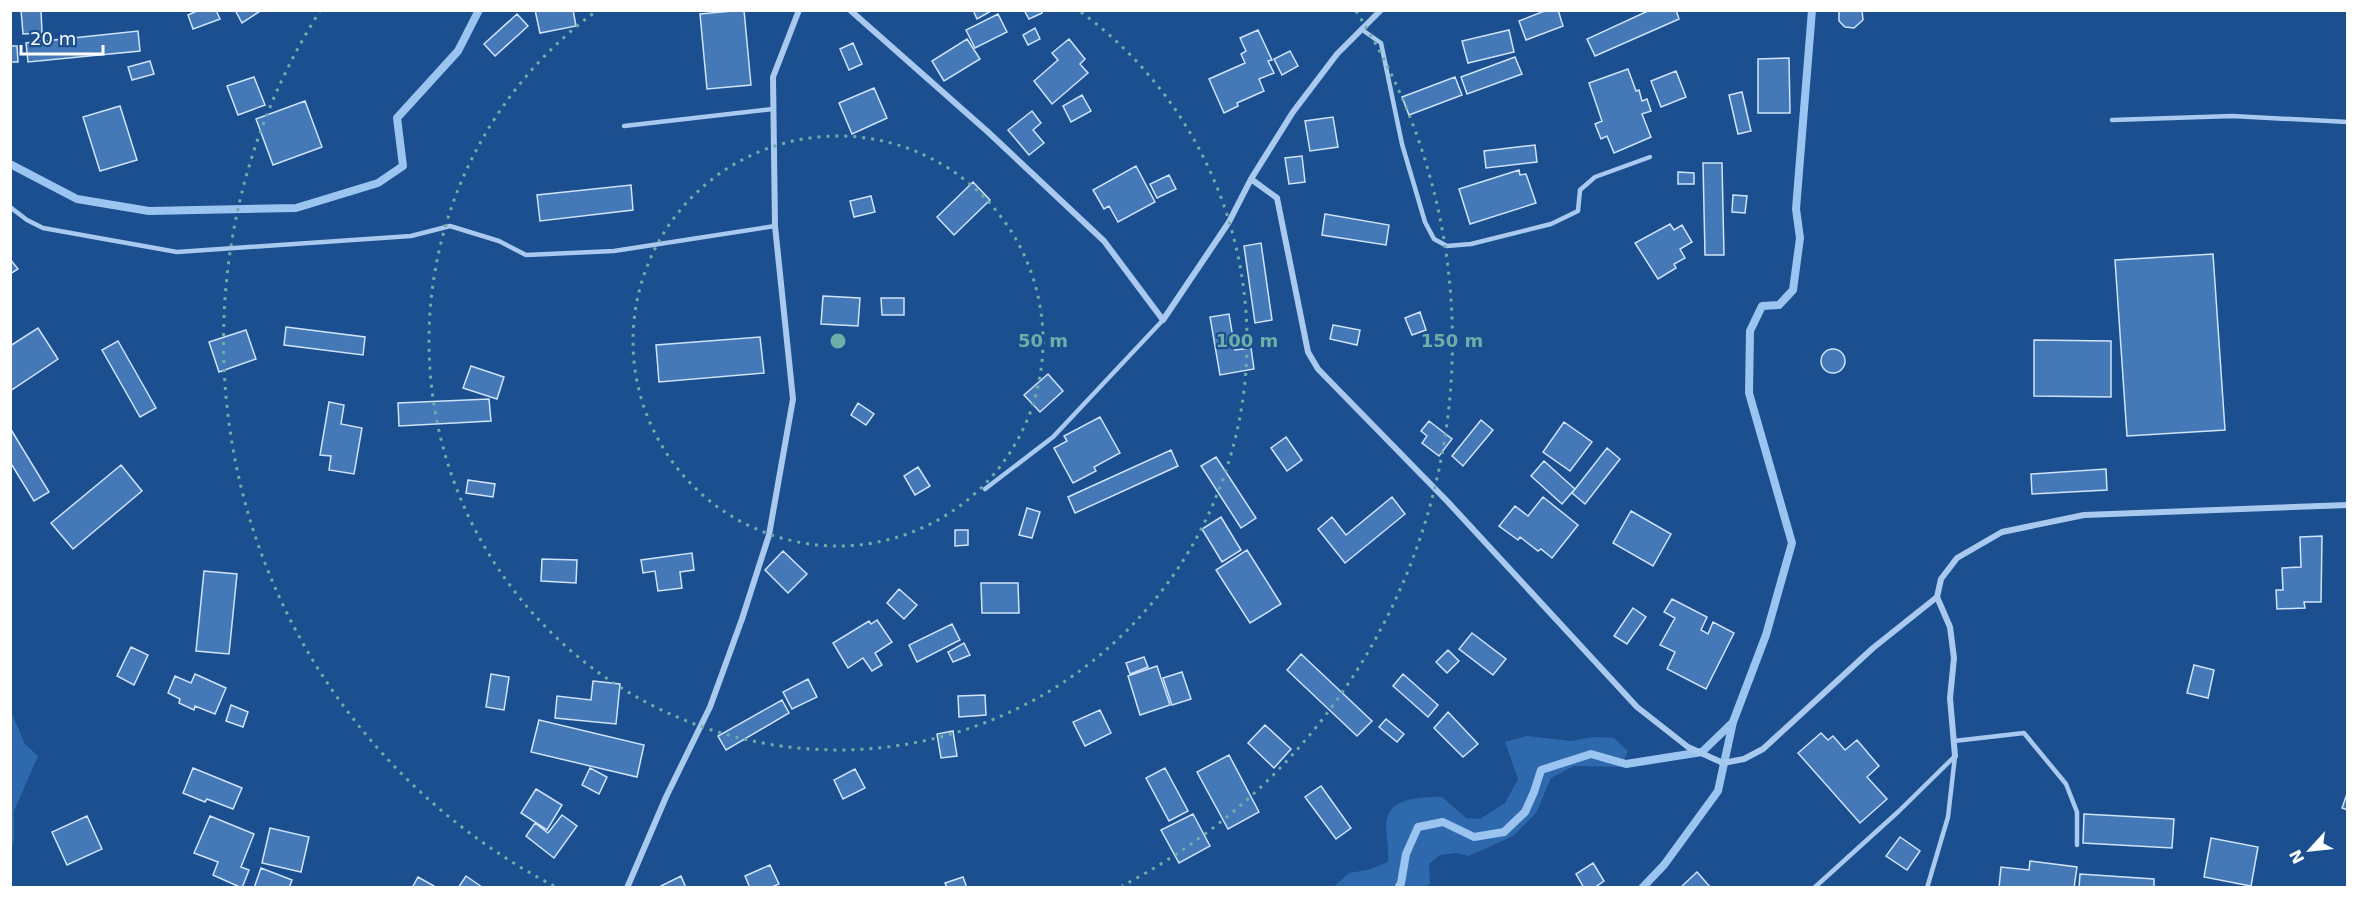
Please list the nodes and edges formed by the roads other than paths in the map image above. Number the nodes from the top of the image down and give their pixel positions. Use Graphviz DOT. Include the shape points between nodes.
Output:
graph roads {
  1 [pos="799,10"];
  2 [pos="850,10"];
  3 [pos="1381,10"];
  4 [pos="1361,29"];
  5 [pos="773,110"];
  6 [pos="2112,120"];
  7 [pos="2348,122"];
  8 [pos="624,126"];
  9 [pos="1650,158"];
  10 [pos="1251,179"];
  11 [pos="10,207"];
  12 [pos="775,226"];
  13 [pos="1163,320"];
  14 [pos="985,489"];
  15 [pos="2348,505"];
  16 [pos="1937,597"];
  17 [pos="1954,741"];
  18 [pos="1955,756"];
  19 [pos="2077,844"];
  20 [pos="627,888"];
  21 [pos="1814,888"];
  22 [pos="1927,888"];
  1 -- 5 [label="street" via="773,77"];
  2 -- 13 [label="street" via="1104,241"];
  3 -- 4 [label="street"];
  4 -- 9 [label="lane" via="1381,43 1402,144 1425,222 1434,239 1447,246 1471,244 1551,224 1578,212 1580,190 1595,177"];
  4 -- 10 [label="street" via="1293,112"];
  5 -- 8 [label="lane"];
  5 -- 12 [label="street"];
  6 -- 7 [label="lane" via="2232,116"];
  10 -- 13 [label="street" via="1229,222"];
  10 -- 16 [label="street" via="1277,198 1308,352 1318,369 1448,501 1637,706 1688,747 1724,763 1763,749 1873,648"];
  11 -- 12 [label="lane" via="43,228 177,252 411,236 450,226 499,241 526,255 614,251"];
  12 -- 20 [label="street" via="793,399 769,535 710,707"];
  13 -- 14 [label="lane" via="1053,437"];
  15 -- 16 [label="street" via="2084,515 2002,532 1957,558 1941,579"];
  16 -- 17 [label="street" via="1950,627 1954,658 1950,698"];
  17 -- 18 [label="street"];
  17 -- 19 [label="lane" via="2024,733 2066,784 2077,812"];
  18 -- 21 [label="lane"];
  18 -- 22 [label="lane" via="1948,817"];
}
